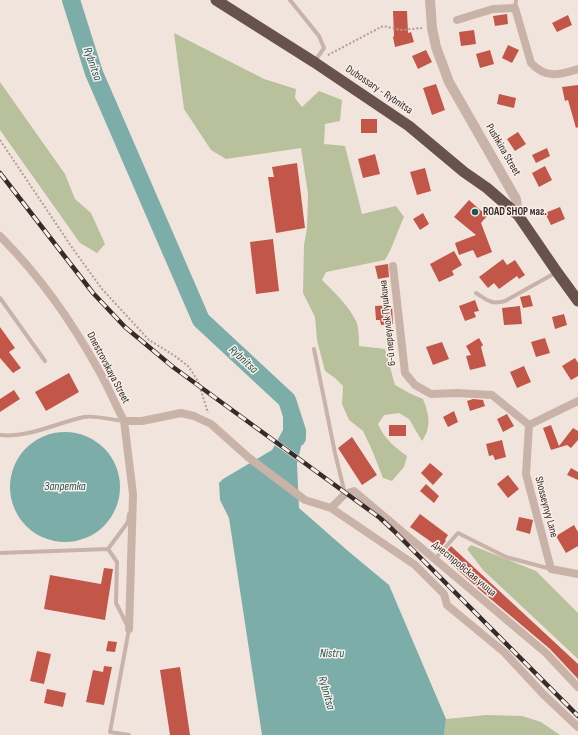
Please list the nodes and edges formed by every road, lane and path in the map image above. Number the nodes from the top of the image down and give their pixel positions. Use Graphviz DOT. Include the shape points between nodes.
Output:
graph roads {
  1 [pos="216,0"];
  2 [pos="290,0"];
  3 [pos="430,0"];
  4 [pos="516,4"];
  5 [pos="457,20"];
  6 [pos="432,28"];
  7 [pos="314,62"];
  8 [pos="578,69"];
  9 [pos="0,140"];
  10 [pos="518,215"];
  11 [pos="0,236"];
  12 [pos="393,266"];
  13 [pos="556,272"];
  14 [pos="476,293"];
  15 [pos="0,298"];
  16 [pos="578,301"];
  17 [pos="314,349"];
  18 [pos="45,360"];
  19 [pos="578,401"];
  20 [pos="124,421"];
  21 [pos="211,424"];
  22 [pos="529,424"];
  23 [pos="0,435"];
  24 [pos="133,494"];
  25 [pos="345,494"];
  26 [pos="331,508"];
  27 [pos="108,549"];
  28 [pos="0,553"];
  29 [pos="435,560"];
  30 [pos="551,570"];
  31 [pos="578,574"];
  32 [pos="129,629"];
  33 [pos="578,687"];
  34 [pos="578,727"];
  35 [pos="129,735"];
  1 -- 7 [label="highway, Dubossary - Rybnitsa"];
  2 -- 7 [label="lane" via="319,36 324,48"];
  3 -- 6 [label="street, Pushkina Street"];
  4 -- 5 [label="street"];
  4 -- 8 [label="street" via="531,63 547,74 560,75"];
  6 -- 7 [label="path" via="401,30 383,26"];
  6 -- 10 [label="street, Pushkina Street" via="449,82 516,199"];
  7 -- 10 [label="highway, Dubossary - Rybnitsa" via="410,126"];
  9 -- 21 [label="path" via="72,249 102,289 149,340 188,366 198,381"];
  10 -- 13 [label="highway, Pushkina Street"];
  11 -- 20 [label="street, Dnestrovskaya Street" via="49,290 98,369"];
  12 -- 22 [label="street, 6-й переулок Пушкина" via="405,373 415,385 431,394 492,395"];
  13 -- 14 [label="lane" via="498,303 490,302"];
  13 -- 16 [label="highway, Pushkina Street"];
  15 -- 18 [label="lane"];
  17 -- 25 [label="lane"];
  19 -- 22 [label="street"];
  20 -- 21 [label="street, Dnestrovskaya Street" via="142,421 181,413"];
  20 -- 23 [label="lane" via="86,417 26,434"];
  20 -- 24 [label="street"];
  21 -- 26 [label="street, Dnestrovskaya Street" via="248,457 305,500"];
  22 -- 30 [label="street, Shosseynyy Lane" via="526,474"];
  24 -- 27 [label="lane" via="128,522"];
  24 -- 32 [label="street"];
  25 -- 26 [label="street"];
  25 -- 29 [label="street, Днестровская улица" via="354,491"];
  26 -- 34 [label="street" via="416,565 444,594 448,605 504,652"];
  27 -- 28 [label="lane"];
  27 -- 32 [label="lane" via="117,562 116,603"];
  29 -- 30 [label="lane" via="458,533 506,557"];
  29 -- 33 [label="street, Днестровская улица" via="546,653"];
  30 -- 31 [label="street"];
  32 -- 35 [label="lane" via="110,732"];
}
